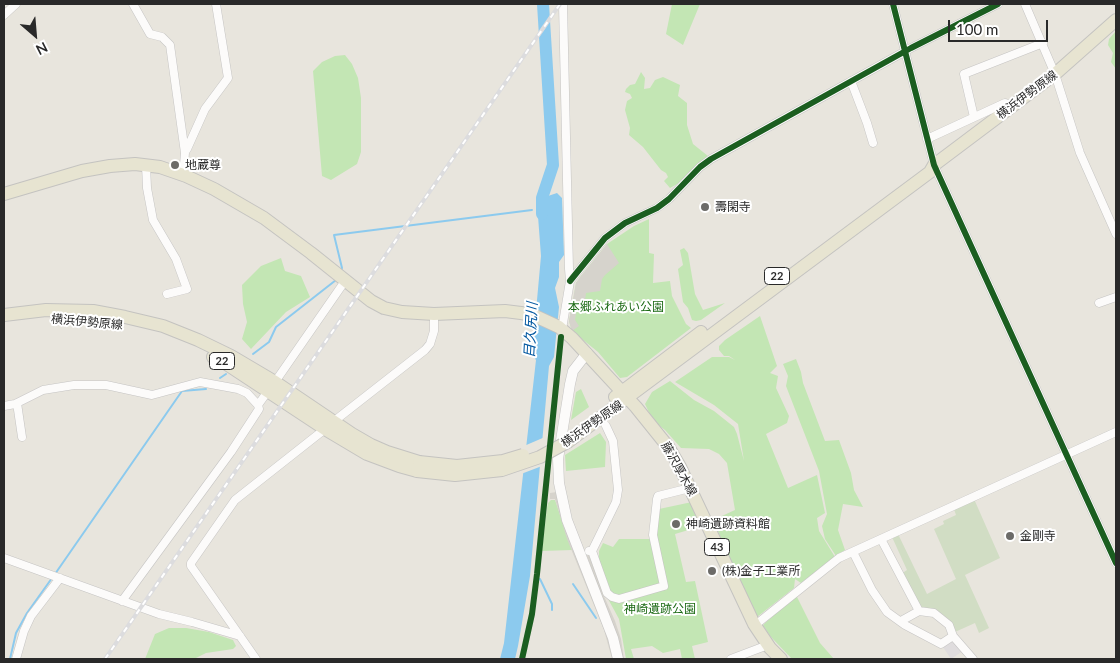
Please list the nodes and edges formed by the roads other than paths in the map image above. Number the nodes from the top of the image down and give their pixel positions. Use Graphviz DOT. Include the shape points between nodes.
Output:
graph roads {
  1 [pos="16,4"];
  2 [pos="133,4"];
  3 [pos="216,4"];
  4 [pos="564,4"];
  5 [pos="892,4"];
  6 [pos="998,4"];
  7 [pos="1025,4"];
  8 [pos="4,15"];
  9 [pos="1116,20"];
  10 [pos="1043,43"];
  11 [pos="905,52"];
  12 [pos="1055,74"];
  13 [pos="851,81"];
  14 [pos="1012,106"];
  15 [pos="974,117"];
  16 [pos="927,139"];
  17 [pos="873,143"];
  18 [pos="185,153"];
  19 [pos="934,165"];
  20 [pos="146,166"];
  21 [pos="183,175"];
  22 [pos="4,194"];
  23 [pos="1116,234"];
  24 [pos="341,278"];
  25 [pos="570,281"];
  26 [pos="166,294"];
  27 [pos="1116,297"];
  28 [pos="1100,303"];
  29 [pos="4,314"];
  30 [pos="434,314"];
  31 [pos="4,322"];
  32 [pos="562,329"];
  33 [pos="587,353"];
  34 [pos="272,386"];
  35 [pos="625,395"];
  36 [pos="17,403"];
  37 [pos="258,405"];
  38 [pos="4,406"];
  39 [pos="329,425"];
  40 [pos="606,426"];
  41 [pos="1116,432"];
  42 [pos="22,437"];
  43 [pos="1066,455"];
  44 [pos="690,488"];
  45 [pos="880,539"];
  46 [pos="592,551"];
  47 [pos="580,552"];
  48 [pos="853,552"];
  49 [pos="4,558"];
  50 [pos="1116,563"];
  51 [pos="57,576"];
  52 [pos="122,600"];
  53 [pos="919,611"];
  54 [pos="901,621"];
  55 [pos="754,624"];
  56 [pos="240,636"];
  57 [pos="953,636"];
  58 [pos="768,645"];
  59 [pos="16,659"];
  60 [pos="256,659"];
  61 [pos="618,659"];
  62 [pos="731,659"];
  63 [pos="781,659"];
  64 [pos="973,659"];
  1 -- 8 [label="street"];
  2 -- 18 [label="street" via="150,34 162,37 170,45"];
  3 -- 18 [label="street" via="228,78 205,109"];
  4 -- 25 [label="street"];
  5 -- 11 [label="street"];
  6 -- 11 [label="street"];
  7 -- 10 [label="street"];
  9 -- 12 [label="main road, 横浜伊勢原線 / 22"];
  10 -- 12 [label="street"];
  10 -- 15 [label="street" via="964,74"];
  11 -- 13 [label="street"];
  11 -- 16 [label="street"];
  12 -- 14 [label="main road, 横浜伊勢原線 / 22"];
  12 -- 23 [label="street" via="1080,153"];
  13 -- 17 [label="street"];
  13 -- 25 [label="street" via="700,167 657,208 625,223 605,238"];
  14 -- 15 [label="street" via="1005,103"];
  14 -- 19 [label="main road, 横浜伊勢原線 / 22"];
  15 -- 16 [label="street"];
  16 -- 19 [label="street"];
  18 -- 21 [label="street"];
  19 -- 35 [label="main road, 横浜伊勢原線 / 22" via="930,172"];
  19 -- 43 [label="street"];
  20 -- 21 [label="main road"];
  20 -- 22 [label="main road" via="110,166 82,171"];
  20 -- 26 [label="street" via="153,220 176,259 187,289"];
  21 -- 24 [label="main road" via="264,218"];
  24 -- 30 [label="main road" via="384,308"];
  24 -- 34 [label="street"];
  25 -- 32 [label="street"];
  27 -- 28 [label="street"];
  29 -- 34 [label="main road, 横浜伊勢原線 / 22" via="46,310 93,312 163,326 231,356"];
  30 -- 32 [label="main road, 横浜伊勢原線" via="505,311 533,315"];
  30 -- 39 [label="street" via="434,331 425,350"];
  31 -- 34 [label="main road, 横浜伊勢原線 / 22" via="46,318 122,324 158,333"];
  32 -- 33 [label="main road, 横浜伊勢原線"];
  33 -- 35 [label="main road, 横浜伊勢原線"];
  33 -- 47 [label="street" via="573,371 558,459 563,506"];
  34 -- 37 [label="street"];
  34 -- 39 [label="main road, 横浜伊勢原線 / 22"];
  35 -- 39 [label="main road, 横浜伊勢原線 / 22, bridge" via="570,436 504,461 457,466 418,466"];
  35 -- 44 [label="main road, 藤沢厚木線 / 43" via="669,448"];
  36 -- 37 [label="street" via="43,390 74,386 106,386 152,395 200,382 238,389"];
  36 -- 38 [label="street"];
  36 -- 42 [label="street"];
  37 -- 52 [label="street" via="259,409 230,452"];
  39 -- 56 [label="street" via="235,500 191,563"];
  40 -- 46 [label="street" via="613,441 618,490 616,502"];
  41 -- 43 [label="street"];
  43 -- 45 [label="street"];
  43 -- 50 [label="street"];
  44 -- 46 [label="street" via="658,496 657,499 653,535 664,586 619,599 612,597"];
  44 -- 55 [label="main road, 藤沢厚木線 / 43"];
  45 -- 48 [label="street"];
  45 -- 53 [label="street"];
  46 -- 47 [label="street"];
  47 -- 61 [label="street"];
  48 -- 54 [label="street" via="887,612"];
  48 -- 55 [label="street" via="839,558"];
  49 -- 51 [label="street"];
  51 -- 52 [label="street"];
  51 -- 59 [label="street" via="31,616"];
  52 -- 56 [label="street" via="159,614"];
  53 -- 54 [label="street"];
  53 -- 57 [label="street" via="934,613 949,625"];
  54 -- 57 [label="street" via="941,644"];
  55 -- 58 [label="main road, 藤沢厚木線 / 43"];
  56 -- 60 [label="street"];
  57 -- 64 [label="street"];
  58 -- 62 [label="street"];
  58 -- 63 [label="main road, 藤沢厚木線 / 43"];
}
